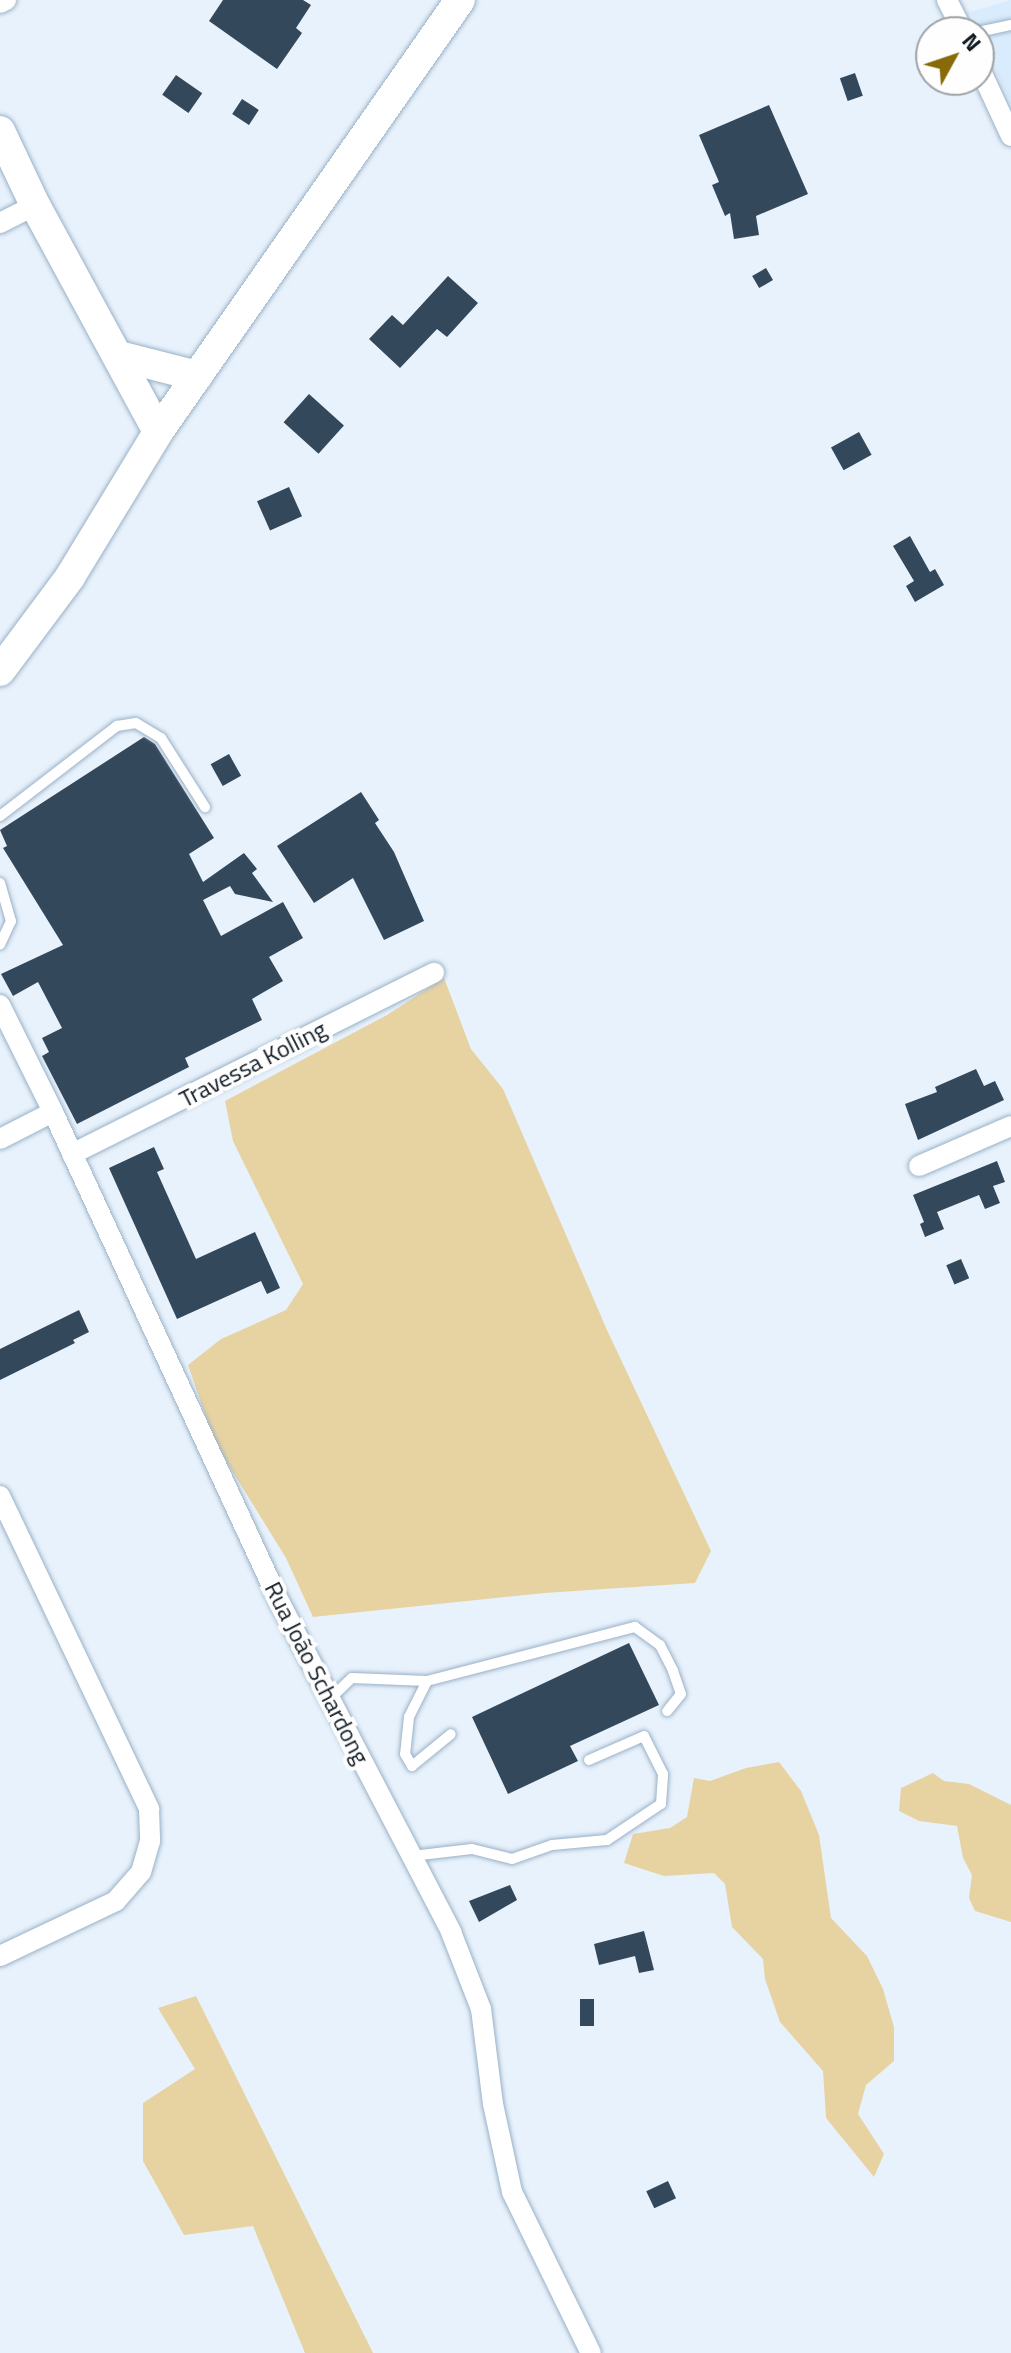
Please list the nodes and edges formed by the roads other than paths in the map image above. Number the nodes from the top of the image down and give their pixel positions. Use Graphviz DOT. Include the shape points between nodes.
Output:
graph roads {
  1 [pos="6,0"];
  2 [pos="460,0"];
  3 [pos="0,3"];
  4 [pos="992,96"];
  5 [pos="0,131"];
  6 [pos="1011,136"];
  7 [pos="35,205"];
  8 [pos="0,223"];
  9 [pos="119,356"];
  10 [pos="197,376"];
  11 [pos="158,432"];
  12 [pos="0,671"];
  13 [pos="205,807"];
  14 [pos="0,816"];
  15 [pos="0,883"];
  16 [pos="0,945"];
  17 [pos="434,973"];
  18 [pos="0,1005"];
  19 [pos="53,1112"];
  20 [pos="1011,1126"];
  21 [pos="0,1139"];
  22 [pos="72,1154"];
  23 [pos="919,1166"];
  24 [pos="0,1496"];
  25 [pos="427,1681"];
  26 [pos="330,1699"];
  27 [pos="667,1711"];
  28 [pos="451,1734"];
  29 [pos="589,1760"];
  30 [pos="412,1856"];
  31 [pos="0,1956"];
  32 [pos="591,2353"];
  1 -- 3 [label="street"];
  2 -- 10 [label="main road"];
  4 -- 6 [label="street"];
  5 -- 7 [label="main road"];
  7 -- 8 [label="street"];
  7 -- 9 [label="main road"];
  9 -- 10 [label="main road"];
  9 -- 11 [label="main road"];
  10 -- 11 [label="main road"];
  11 -- 12 [label="main road" via="70,577"];
  13 -- 14 [label="lane" via="161,738 136,723 117,726"];
  15 -- 16 [label="lane" via="11,921"];
  17 -- 22 [label="street, Travessa Kolling"];
  18 -- 19 [label="street, Rua João Schardong"];
  19 -- 21 [label="street"];
  19 -- 22 [label="street, Rua João Schardong"];
  20 -- 23 [label="street"];
  22 -- 26 [label="street, Rua João Schardong" via="279,1601"];
  24 -- 31 [label="street" via="149,1809 150,1841 141,1872 116,1901"];
  25 -- 26 [label="lane" via="352,1678"];
  25 -- 27 [label="lane" via="635,1627 660,1645 673,1671 681,1694"];
  25 -- 28 [label="lane" via="409,1717 405,1754 412,1766"];
  26 -- 30 [label="street, Rua João Schardong"];
  29 -- 30 [label="lane" via="644,1736 663,1774 661,1804 607,1840 552,1845 512,1859 472,1849"];
  30 -- 32 [label="street, Rua João Schardong" via="451,1932 481,2009 493,2104 512,2192"];
}
